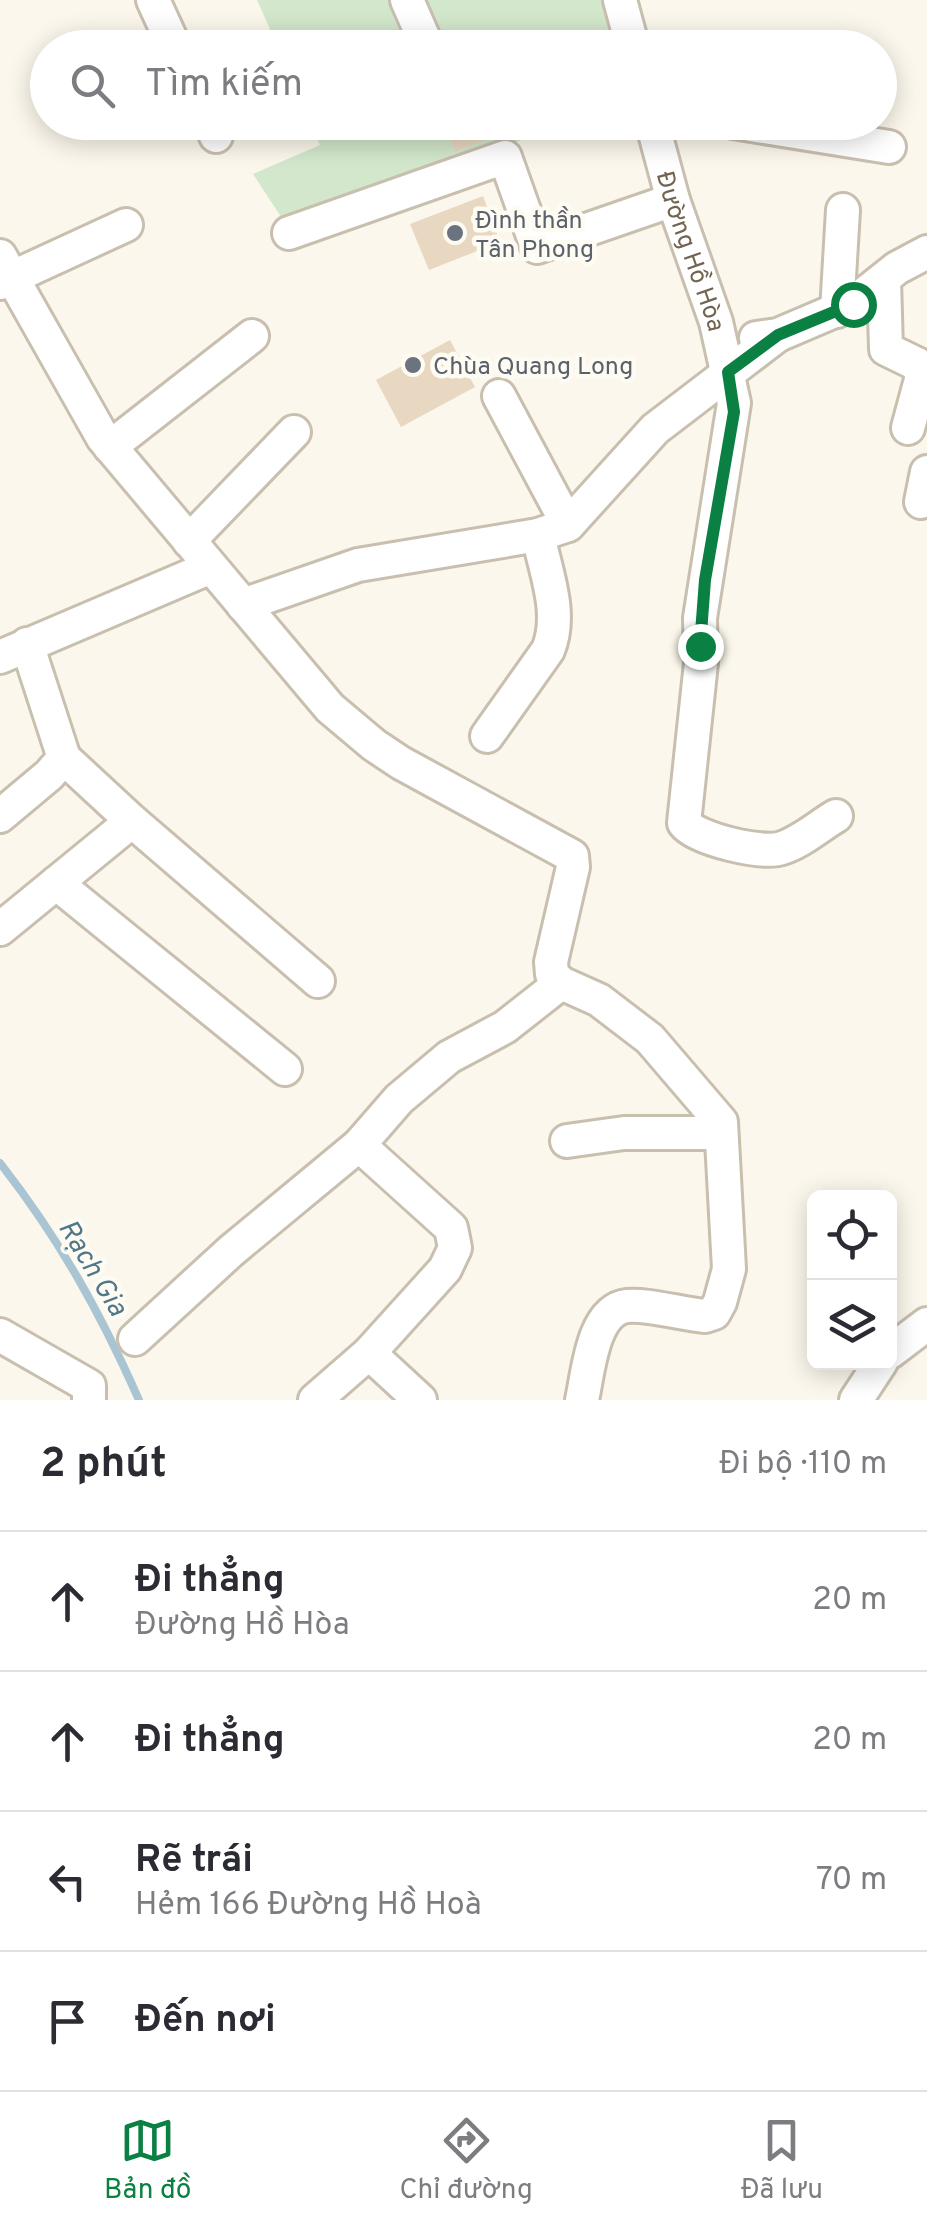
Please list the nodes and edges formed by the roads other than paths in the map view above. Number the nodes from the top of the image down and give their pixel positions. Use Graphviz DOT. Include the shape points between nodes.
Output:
graph roads {
  1 [pos="153,0"];
  2 [pos="407,0"];
  3 [pos="620,0"];
  4 [pos="167,30"];
  5 [pos="420,30"];
  6 [pos="628,30"];
  7 [pos="657,140"];
  8 [pos="845,140"];
  9 [pos="889,147"];
  10 [pos="672,200"];
  11 [pos="843,210"];
  12 [pos="126,225"];
  13 [pos="289,233"];
  14 [pos="927,252"];
  15 [pos="4,272"];
  16 [pos="884,280"];
  17 [pos="837,311"];
  18 [pos="716,322"];
  19 [pos="778,335"];
  20 [pos="252,336"];
  21 [pos="728,372"];
  22 [pos="499,396"];
  23 [pos="908,428"];
  24 [pos="294,432"];
  25 [pos="110,446"];
  26 [pos="553,530"];
  27 [pos="189,540"];
  28 [pos="211,567"];
  29 [pos="243,604"];
  30 [pos="14,650"];
  31 [pos="487,736"];
  32 [pos="64,758"];
  33 [pos="0,816"];
  34 [pos="836,816"];
  35 [pos="132,821"];
  36 [pos="56,883"];
  37 [pos="0,929"];
  38 [pos="318,981"];
  39 [pos="561,983"];
  40 [pos="285,1070"];
  41 [pos="721,1132"];
  42 [pos="567,1142"];
  43 [pos="359,1145"];
  44 [pos="927,1324"];
  45 [pos="0,1335"];
  46 [pos="135,1340"];
  47 [pos="897,1347"];
  48 [pos="369,1353"];
  49 [pos="875,1370"];
  50 [pos="89,1400"];
  51 [pos="315,1400"];
  52 [pos="420,1400"];
  53 [pos="582,1400"];
  54 [pos="856,1400"];
  1 -- 4 [label="street"];
  2 -- 5 [label="street"];
  3 -- 6 [label="street"];
  7 -- 10 [label="street, Đường Hồ Hòa"];
  8 -- 9 [label="street"];
  10 -- 13 [label="street" via="537,248 505,157"];
  10 -- 18 [label="street, Đường Hồ Hòa"];
  11 -- 17 [label="street"];
  12 -- 15 [label="street"];
  14 -- 16 [label="street, Đường Hồ Hòa"];
  15 -- 25 [label="street"];
  16 -- 17 [label="street, Đường Hồ Hòa"];
  16 -- 23 [label="street" via="886,349 916,364 922,376"];
  17 -- 19 [label="street, Đường Hồ Hòa"];
  18 -- 19 [label="street, Đường Hồ Hòa" via="738,335"];
  18 -- 21 [label="street"];
  19 -- 21 [label="street"];
  20 -- 25 [label="street"];
  21 -- 26 [label="street" via="655,429"];
  21 -- 34 [label="street" via="734,412 700,618 702,663 684,823 707,836 776,850"];
  22 -- 26 [label="street"];
  24 -- 27 [label="street"];
  25 -- 27 [label="street"];
  26 -- 29 [label="street" via="358,565"];
  26 -- 31 [label="street" via="554,634"];
  27 -- 28 [label="street"];
  28 -- 29 [label="street"];
  28 -- 30 [label="street"];
  29 -- 39 [label="street" via="306,684 374,746 572,856 550,962"];
  30 -- 32 [label="street"];
  32 -- 33 [label="street"];
  32 -- 35 [label="street"];
  35 -- 36 [label="street"];
  35 -- 38 [label="street"];
  36 -- 37 [label="street"];
  36 -- 40 [label="street"];
  39 -- 41 [label="street" via="610,1006 650,1039 714,1112"];
  39 -- 43 [label="street" via="505,1027 448,1057 398,1098"];
  41 -- 42 [label="street" via="624,1133"];
  41 -- 53 [label="street" via="728,1269 720,1302 705,1316 628,1306 609,1315 595,1338"];
  43 -- 46 [label="street"];
  43 -- 48 [label="street" via="451,1228 456,1248"];
  44 -- 47 [label="street"];
  45 -- 50 [label="street" via="89,1386"];
  48 -- 51 [label="street"];
  48 -- 52 [label="street"];
  49 -- 54 [label="street"];
}
